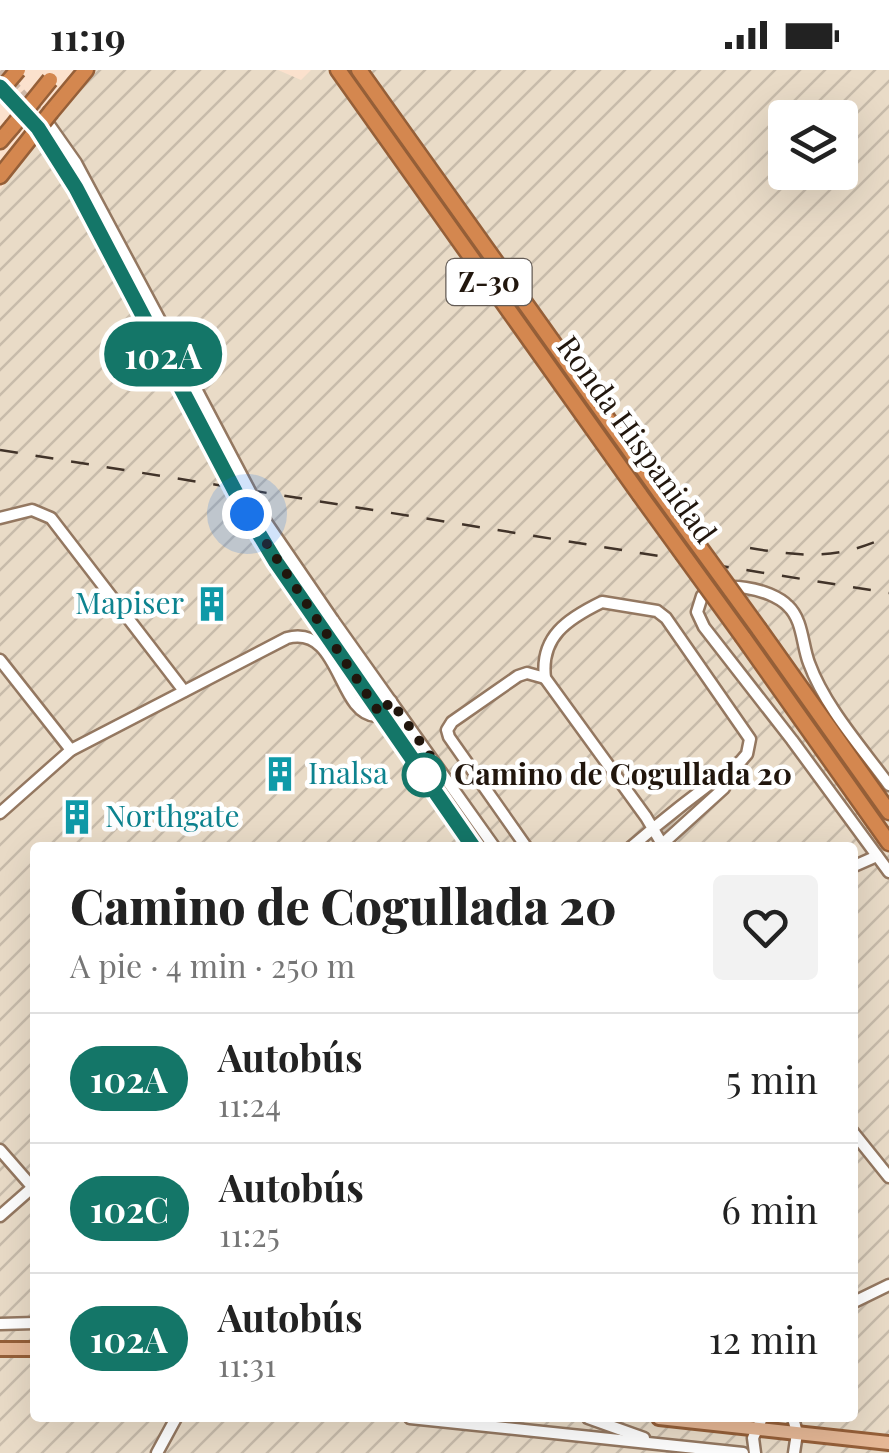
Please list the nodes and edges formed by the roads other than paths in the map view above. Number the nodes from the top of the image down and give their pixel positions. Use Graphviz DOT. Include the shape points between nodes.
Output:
graph roads {
  1 [pos="18,70"];
  2 [pos="86,70"];
  3 [pos="338,70"];
  4 [pos="359,70"];
  5 [pos="54,75"];
  6 [pos="0,91"];
  7 [pos="41,124"];
  8 [pos="0,141"];
  9 [pos="0,176"];
  10 [pos="157,328"];
  11 [pos="0,518"];
  12 [pos="0,660"];
  13 [pos="545,678"];
  14 [pos="184,691"];
  15 [pos="391,701"];
  16 [pos="380,714"];
  17 [pos="71,750"];
  18 [pos="889,785"];
  19 [pos="724,788"];
  20 [pos="889,812"];
  21 [pos="0,813"];
  22 [pos="652,828"];
  23 [pos="470,842"];
  24 [pos="490,842"];
  25 [pos="523,842"];
  26 [pos="637,842"];
  27 [pos="658,842"];
  28 [pos="664,842"];
  29 [pos="889,843"];
  30 [pos="877,856"];
  31 [pos="858,865"];
  32 [pos="889,872"];
  33 [pos="858,1138"];
  34 [pos="0,1150"];
  35 [pos="887,1171"];
  36 [pos="30,1184"];
  37 [pos="30,1191"];
  38 [pos="0,1216"];
  39 [pos="889,1285"];
  40 [pos="858,1300"];
  41 [pos="0,1324"];
  42 [pos="30,1324"];
  43 [pos="30,1348"];
  44 [pos="0,1349"];
  45 [pos="174,1422"];
  46 [pos="447,1422"];
  47 [pos="600,1422"];
  48 [pos="793,1422"];
  49 [pos="759,1423"];
  50 [pos="797,1433"];
  51 [pos="655,1441"];
  52 [pos="889,1443"];
  53 [pos="158,1453"];
  54 [pos="744,1453"];
  55 [pos="755,1453"];
  56 [pos="794,1453"];
  1 -- 6 [label="highway, bridge"];
  2 -- 7 [label="highway"];
  3 -- 29 [label="highway, Ronda Hispanidad / Z-30, bridge"];
  4 -- 20 [label="highway, Ronda Hispanidad / Z-30, bridge"];
  5 -- 8 [label="highway, bridge"];
  7 -- 9 [label="highway"];
  7 -- 10 [label="street"];
  10 -- 15 [label="street, bridge" via="266,522"];
  10 -- 16 [label="street, bridge" via="247,514"];
  11 -- 14 [label="street" via="32,510 50,518"];
  12 -- 17 [label="street"];
  13 -- 22 [label="street"];
  13 -- 22 [label="street" via="551,636 595,605 656,612 747,731 750,746 740,761"];
  13 -- 25 [label="street" via="518,676 447,730"];
  14 -- 16 [label="street" via="307,636 344,679 361,713"];
  14 -- 17 [label="street"];
  15 -- 16 [label="street"];
  15 -- 24 [label="street"];
  16 -- 23 [label="street"];
  17 -- 21 [label="street"];
  18 -- 30 [label="street" via="814,677 790,607 763,592 716,588 702,596 697,612 704,627"];
  19 -- 28 [label="street"];
  22 -- 26 [label="street"];
  22 -- 27 [label="street"];
  30 -- 31 [label="street"];
  30 -- 32 [label="street"];
  33 -- 35 [label="street"];
  34 -- 36 [label="street"];
  37 -- 38 [label="street"];
  39 -- 40 [label="street"];
  41 -- 42 [label="street"];
  43 -- 44 [label="main road"];
  45 -- 53 [label="street"];
  46 -- 51 [label="street"];
  47 -- 51 [label="street"];
  48 -- 50 [label="street"];
  49 -- 50 [label="main road"];
  49 -- 55 [label="street"];
  50 -- 52 [label="main road"];
  50 -- 56 [label="street"];
  51 -- 54 [label="street"];
}
